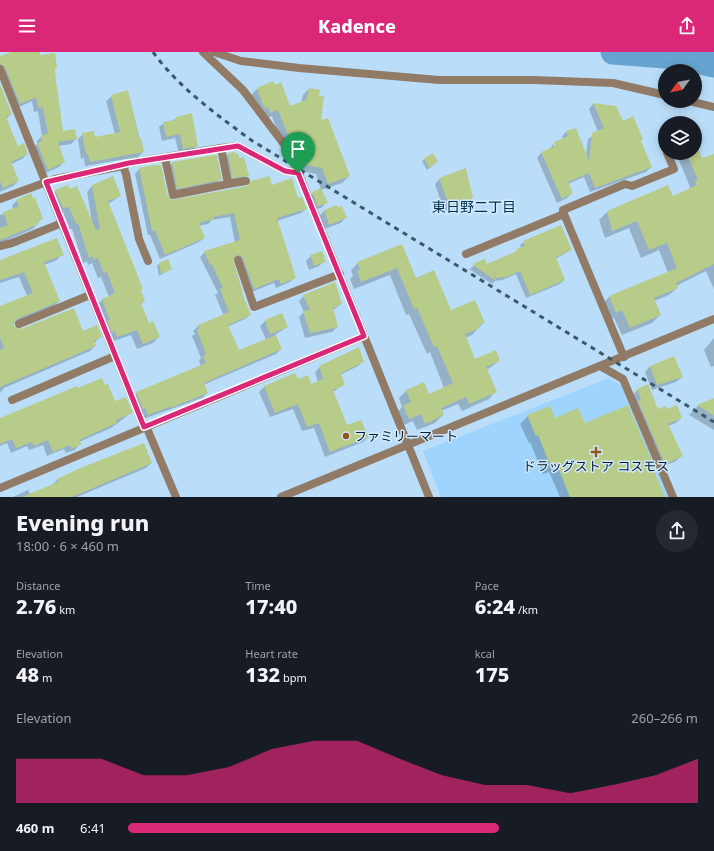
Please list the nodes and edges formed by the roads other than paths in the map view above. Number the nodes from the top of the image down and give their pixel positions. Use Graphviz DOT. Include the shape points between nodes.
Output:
graph roads {
  1 [pos="203,52"];
  2 [pos="214,52"];
  3 [pos="0,69"];
  4 [pos="658,93"];
  5 [pos="702,104"];
  6 [pos="714,107"];
  7 [pos="221,148"];
  8 [pos="165,158"];
  9 [pos="670,160"];
  10 [pos="122,166"];
  11 [pos="298,173"];
  12 [pos="246,181"];
  13 [pos="46,182"];
  14 [pos="228,184"];
  15 [pos="0,199"];
  16 [pos="564,214"];
  17 [pos="62,222"];
  18 [pos="0,246"];
  19 [pos="466,254"];
  20 [pos="238,260"];
  21 [pos="148,261"];
  22 [pos="340,274"];
  23 [pos="90,295"];
  24 [pos="714,319"];
  25 [pos="19,324"];
  26 [pos="364,336"];
  27 [pos="115,356"];
  28 [pos="624,357"];
  29 [pos="600,366"];
  30 [pos="12,400"];
  31 [pos="145,427"];
  32 [pos="408,446"];
  33 [pos="0,488"];
  34 [pos="176,497"];
  35 [pos="281,497"];
  36 [pos="429,497"];
  37 [pos="673,497"];
  1 -- 11 [label="street" via="243,90 285,144"];
  2 -- 4 [label="street" via="241,61 299,68 439,80 613,83"];
  3 -- 13 [label="street"];
  5 -- 6 [label="street"];
  7 -- 8 [label="street"];
  7 -- 11 [label="street" via="238,146 285,171"];
  7 -- 14 [label="street"];
  8 -- 10 [label="street"];
  8 -- 14 [label="street" via="173,195"];
  9 -- 16 [label="street" via="674,169 632,186 618,186 563,210"];
  10 -- 13 [label="street"];
  10 -- 21 [label="street" via="126,174 139,239"];
  11 -- 22 [label="street"];
  12 -- 14 [label="street"];
  13 -- 15 [label="street"];
  13 -- 17 [label="street"];
  16 -- 19 [label="street"];
  16 -- 28 [label="street"];
  17 -- 18 [label="street"];
  17 -- 23 [label="street"];
  20 -- 22 [label="street" via="254,307"];
  22 -- 26 [label="street"];
  23 -- 25 [label="street"];
  23 -- 27 [label="street"];
  24 -- 28 [label="street"];
  26 -- 31 [label="street"];
  26 -- 32 [label="street"];
  27 -- 30 [label="street"];
  27 -- 31 [label="street"];
  28 -- 29 [label="street"];
  29 -- 32 [label="street"];
  29 -- 37 [label="street" via="623,379"];
  31 -- 33 [label="street"];
  31 -- 34 [label="street"];
  32 -- 35 [label="street"];
  32 -- 36 [label="street"];
}
